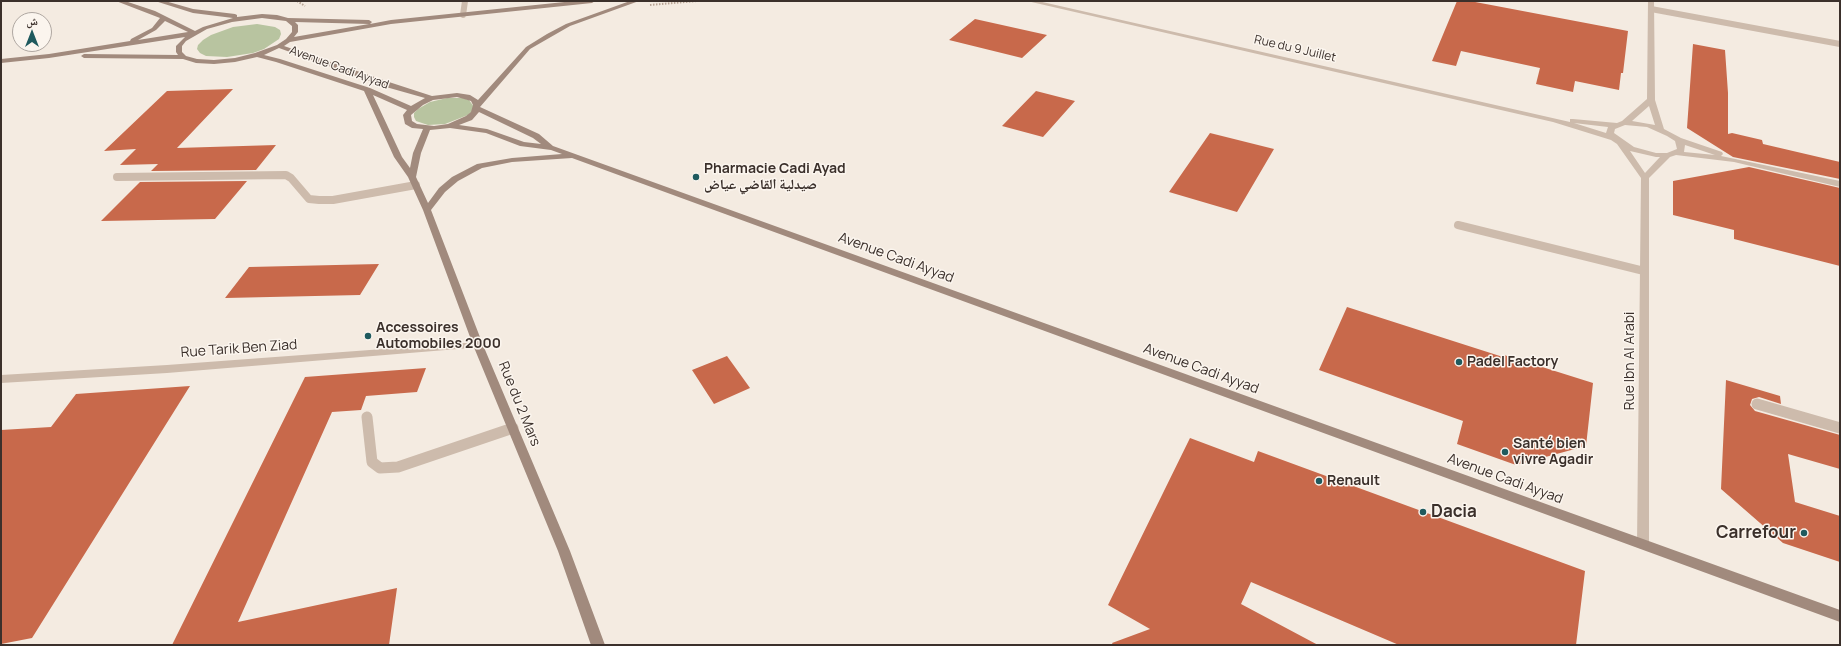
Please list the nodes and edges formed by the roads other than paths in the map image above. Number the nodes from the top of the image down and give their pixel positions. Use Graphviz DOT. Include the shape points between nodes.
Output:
graph roads {
  1 [pos="119,1"];
  2 [pos="158,1"];
  3 [pos="465,1"];
  4 [pos="592,1"];
  5 [pos="636,1"];
  6 [pos="1030,1"];
  7 [pos="1652,1"];
  8 [pos="1651,9"];
  9 [pos="463,15"];
  10 [pos="165,17"];
  11 [pos="245,17"];
  12 [pos="288,20"];
  13 [pos="391,22"];
  14 [pos="193,33"];
  15 [pos="288,40"];
  16 [pos="1840,44"];
  17 [pos="114,46"];
  18 [pos="279,46"];
  19 [pos="257,55"];
  20 [pos="49,56"];
  21 [pos="184,57"];
  22 [pos="1,61"];
  23 [pos="367,90"];
  24 [pos="432,98"];
  25 [pos="1651,100"];
  26 [pos="477,106"];
  27 [pos="412,109"];
  28 [pos="1555,120"];
  29 [pos="1625,123"];
  30 [pos="1616,125"];
  31 [pos="450,126"];
  32 [pos="427,128"];
  33 [pos="1660,129"];
  34 [pos="1614,138"];
  35 [pos="1678,140"];
  36 [pos="1621,144"];
  37 [pos="552,148"];
  38 [pos="1676,154"];
  39 [pos="1667,155"];
  40 [pos="575,156"];
  41 [pos="1734,160"];
  42 [pos="117,177"];
  43 [pos="1645,178"];
  44 [pos="414,181"];
  45 [pos="1840,184"];
  46 [pos="427,210"];
  47 [pos="1458,225"];
  48 [pos="1644,271"];
  49 [pos="478,345"];
  50 [pos="1,379"];
  51 [pos="1757,404"];
  52 [pos="367,417"];
  53 [pos="512,428"];
  54 [pos="1840,428"];
  55 [pos="1643,544"];
  56 [pos="1840,616"];
  57 [pos="598,645"];
  1 -- 10 [label="main road"];
  2 -- 11 [label="main road" via="193,11"];
  3 -- 9 [label="lane"];
  4 -- 9 [label="main road"];
  5 -- 26 [label="main road" via="549,34 528,48"];
  6 -- 28 [label="street, Rue du 9 Juillet"];
  7 -- 8 [label="street"];
  8 -- 16 [label="lane"];
  8 -- 25 [label="street"];
  9 -- 13 [label="main road"];
  10 -- 14 [label="main road"];
  10 -- 17 [label="main road" via="150,32"];
  11 -- 12 [label="main road" via="277,17"];
  11 -- 14 [label="main road" via="217,23"];
  12 -- 13 [label="main road"];
  12 -- 15 [label="main road" via="295,25 295,32"];
  13 -- 15 [label="main road"];
  14 -- 17 [label="main road"];
  14 -- 21 [label="main road" via="179,46 179,52"];
  15 -- 18 [label="main road"];
  17 -- 20 [label="main road"];
  18 -- 19 [label="main road"];
  18 -- 24 [label="main road, Avenue Cadi Ayyad"];
  19 -- 21 [label="main road" via="214,62"];
  19 -- 23 [label="main road, Avenue Cadi Ayyad"];
  20 -- 21 [label="main road"];
  20 -- 22 [label="main road"];
  23 -- 27 [label="main road, Avenue Cadi Ayyad"];
  23 -- 44 [label="main road, Rue du 2 Mars" via="398,157"];
  24 -- 26 [label="main road, Avenue Cadi Ayyad" via="457,95 474,100"];
  24 -- 27 [label="main road"];
  25 -- 29 [label="street"];
  25 -- 33 [label="street"];
  26 -- 31 [label="main road" via="475,113 469,118"];
  26 -- 37 [label="main road, Avenue Cadi Ayyad" via="493,117 536,136"];
  27 -- 32 [label="main road" via="407,115 408,122"];
  28 -- 30 [label="street, Rue du 9 Juillet"];
  28 -- 34 [label="street, Rue du 9 Juillet"];
  29 -- 30 [label="street, Rue du 9 Juillet"];
  29 -- 33 [label="street"];
  30 -- 34 [label="street" via="1611,128 1610,133"];
  31 -- 32 [label="main road"];
  31 -- 37 [label="main road, Avenue Cadi Ayyad" via="487,131 523,144"];
  32 -- 44 [label="main road" via="417,153"];
  33 -- 35 [label="street"];
  34 -- 36 [label="street"];
  35 -- 38 [label="street" via="1681,150"];
  35 -- 41 [label="street"];
  36 -- 39 [label="street" via="1643,153"];
  36 -- 43 [label="street"];
  37 -- 40 [label="main road, Avenue Cadi Ayyad"];
  38 -- 39 [label="street"];
  38 -- 41 [label="street"];
  39 -- 43 [label="street"];
  40 -- 46 [label="main road" via="512,160 480,166 455,179 442,190"];
  40 -- 55 [label="main road, Avenue Cadi Ayyad"];
  41 -- 45 [label="street"];
  42 -- 44 [label="lane" via="286,175 309,199 319,200 332,200"];
  43 -- 48 [label="street, Rue Ibn Al Arabi"];
  44 -- 46 [label="main road, Rue du 2 Mars"];
  46 -- 49 [label="main road, Rue du 2 Mars"];
  47 -- 48 [label="lane"];
  48 -- 55 [label="street, Rue Ibn Al Arabi"];
  49 -- 50 [label="street, Rue Tarik Ben Ziad"];
  49 -- 53 [label="main road, Rue du 2 Mars"];
  51 -- 54 [label="lane"];
  52 -- 53 [label="lane" via="372,462 380,468 398,467"];
  53 -- 57 [label="main road, Rue du 2 Mars" via="564,551"];
  55 -- 56 [label="main road, Avenue Cadi Ayyad"];
}
